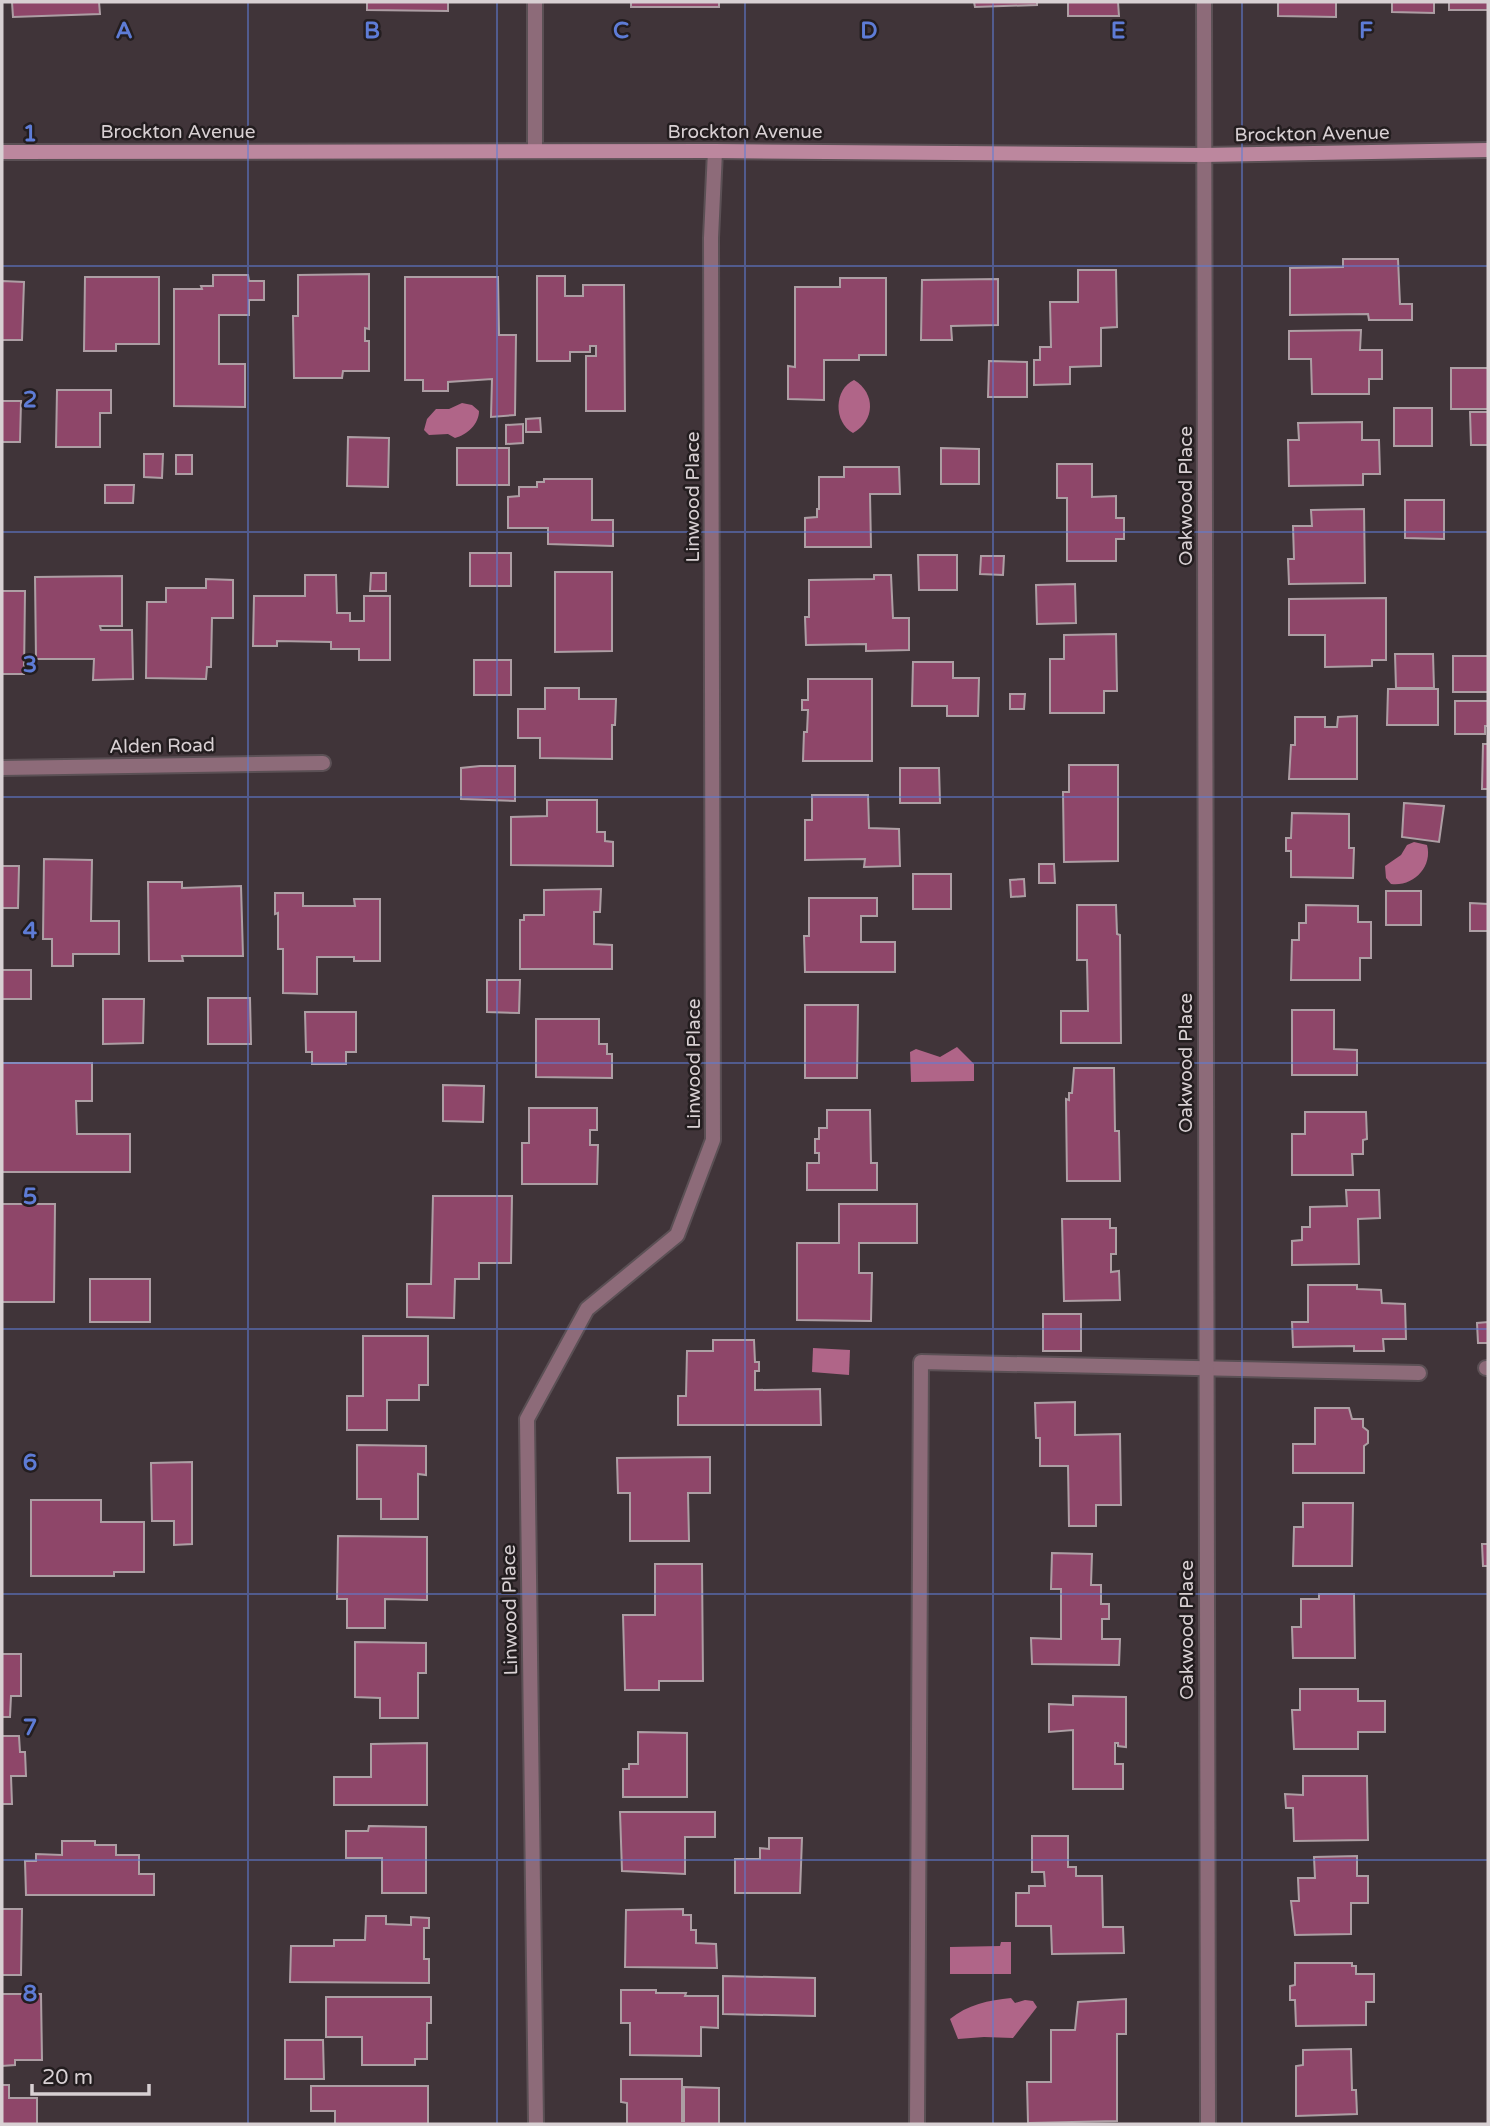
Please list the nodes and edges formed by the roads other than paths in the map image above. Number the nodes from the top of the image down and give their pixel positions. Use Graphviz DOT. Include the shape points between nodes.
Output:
graph roads {
  1 [pos="535,2"];
  2 [pos="1204,2"];
  3 [pos="1488,150"];
  4 [pos="535,151"];
  5 [pos="715,151"];
  6 [pos="2,152"];
  7 [pos="1204,155"];
  8 [pos="323,763"];
  9 [pos="2,768"];
  10 [pos="1206,1366"];
  11 [pos="1419,1373"];
  12 [pos="536,2124"];
  13 [pos="917,2124"];
  14 [pos="1208,2124"];
  1 -- 4 [label="street"];
  2 -- 7 [label="street, Oakwood Place"];
  3 -- 7 [label="main road, Brockton Avenue"];
  4 -- 5 [label="main road, Brockton Avenue"];
  4 -- 6 [label="main road, Brockton Avenue"];
  5 -- 7 [label="main road, Brockton Avenue"];
  5 -- 12 [label="street, Linwood Place" via="711,238 713,1140 677,1235 587,1309 527,1419"];
  7 -- 10 [label="street, Oakwood Place"];
  8 -- 9 [label="street, Alden Road"];
  10 -- 11 [label="street"];
  10 -- 13 [label="street" via="921,1362"];
  10 -- 14 [label="street, Oakwood Place"];
}
